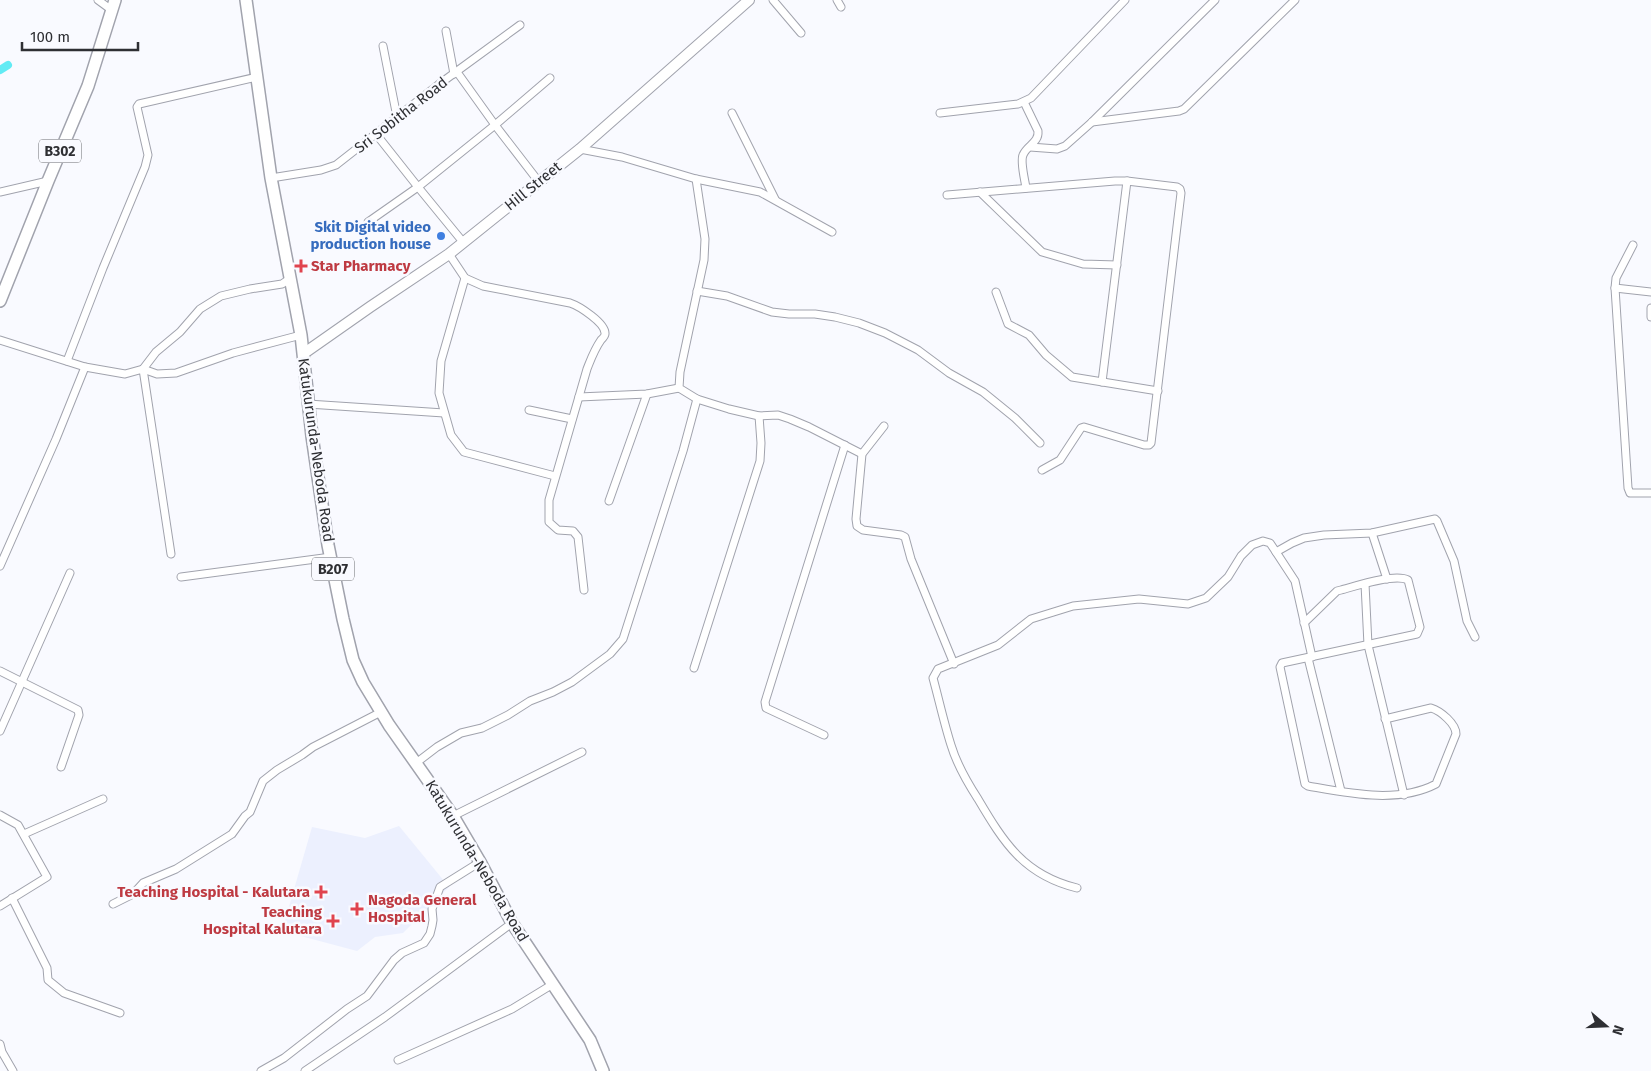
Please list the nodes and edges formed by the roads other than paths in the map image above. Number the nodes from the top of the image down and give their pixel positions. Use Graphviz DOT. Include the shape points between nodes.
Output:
graph roads {
  1 [pos="98,0"];
  2 [pos="246,0"];
  3 [pos="749,0"];
  4 [pos="773,0"];
  5 [pos="1125,0"];
  6 [pos="1215,0"];
  7 [pos="1295,0"];
  8 [pos="114,6"];
  9 [pos="520,25"];
  10 [pos="446,31"];
  11 [pos="801,33"];
  12 [pos="383,46"];
  13 [pos="456,73"];
  14 [pos="257,77"];
  15 [pos="550,78"];
  16 [pos="1024,102"];
  17 [pos="732,113"];
  18 [pos="940,113"];
  19 [pos="397,117"];
  20 [pos="1092,122"];
  21 [pos="495,125"];
  22 [pos="376,134"];
  23 [pos="1030,147"];
  24 [pos="580,149"];
  25 [pos="271,178"];
  26 [pos="696,179"];
  27 [pos="48,181"];
  28 [pos="1127,181"];
  29 [pos="539,182"];
  30 [pos="418,187"];
  31 [pos="1026,188"];
  32 [pos="0,192"];
  33 [pos="980,192"];
  34 [pos="947,195"];
  35 [pos="775,199"];
  36 [pos="368,222"];
  37 [pos="832,232"];
  38 [pos="464,242"];
  39 [pos="1633,245"];
  40 [pos="449,254"];
  41 [pos="1117,265"];
  42 [pos="291,278"];
  43 [pos="465,278"];
  44 [pos="1615,288"];
  45 [pos="697,291"];
  46 [pos="996,292"];
  47 [pos="1651,292"];
  48 [pos="0,300"];
  49 [pos="1651,308"];
  50 [pos="1651,317"];
  51 [pos="301,335"];
  52 [pos="0,340"];
  53 [pos="304,354"];
  54 [pos="67,361"];
  55 [pos="85,367"];
  56 [pos="142,369"];
  57 [pos="1102,382"];
  58 [pos="679,388"];
  59 [pos="1158,391"];
  60 [pos="647,394"];
  61 [pos="579,397"];
  62 [pos="698,399"];
  63 [pos="308,404"];
  64 [pos="529,410"];
  65 [pos="444,413"];
  66 [pos="759,416"];
  67 [pos="572,419"];
  68 [pos="884,426"];
  69 [pos="1040,443"];
  70 [pos="845,445"];
  71 [pos="862,454"];
  72 [pos="1042,470"];
  73 [pos="555,476"];
  74 [pos="1651,493"];
  75 [pos="609,501"];
  76 [pos="1372,533"];
  77 [pos="1276,552"];
  78 [pos="171,554"];
  79 [pos="331,557"];
  80 [pos="0,566"];
  81 [pos="70,572"];
  82 [pos="181,577"];
  83 [pos="1386,579"];
  84 [pos="1364,584"];
  85 [pos="584,590"];
  86 [pos="1304,623"];
  87 [pos="1476,637"];
  88 [pos="1368,645"];
  89 [pos="1310,657"];
  90 [pos="954,664"];
  91 [pos="694,668"];
  92 [pos="0,671"];
  93 [pos="22,681"];
  94 [pos="381,712"];
  95 [pos="1385,719"];
  96 [pos="0,731"];
  97 [pos="824,735"];
  98 [pos="582,752"];
  99 [pos="416,763"];
  100 [pos="61,767"];
  101 [pos="1340,791"];
  102 [pos="1404,795"];
  103 [pos="103,798"];
  104 [pos="0,815"];
  105 [pos="453,816"];
  106 [pos="24,834"];
  107 [pos="480,862"];
  108 [pos="1077,888"];
  109 [pos="12,898"];
  110 [pos="113,904"];
  111 [pos="0,906"];
  112 [pos="512,923"];
  113 [pos="553,984"];
  114 [pos="120,1012"];
  115 [pos="0,1044"];
  116 [pos="398,1060"];
  117 [pos="13,1071"];
  118 [pos="261,1071"];
  119 [pos="305,1071"];
  120 [pos="603,1071"];
  1 -- 8 [label="street"];
  2 -- 14 [label="main road, Katukurunda-Neboda Road / B207"];
  3 -- 24 [label="main road, Hill Street"];
  4 -- 11 [label="street"];
  5 -- 16 [label="street"];
  6 -- 20 [label="street"];
  7 -- 20 [label="street" via="1184,109"];
  8 -- 27 [label="main road, B302" via="88,86"];
  9 -- 13 [label="street, Sri Sobitha Road"];
  10 -- 13 [label="street"];
  12 -- 19 [label="street"];
  13 -- 19 [label="street, Sri Sobitha Road"];
  13 -- 21 [label="street"];
  14 -- 25 [label="main road, Katukurunda-Neboda Road / B207"];
  14 -- 54 [label="street" via="139,104 148,155 145,167"];
  15 -- 21 [label="street"];
  16 -- 18 [label="street"];
  16 -- 23 [label="street" via="1038,131 1037,139"];
  17 -- 35 [label="street"];
  19 -- 22 [label="street, Sri Sobitha Road"];
  20 -- 23 [label="street" via="1061,148"];
  21 -- 29 [label="street"];
  21 -- 30 [label="street"];
  22 -- 25 [label="street, Sri Sobitha Road" via="336,164 321,170"];
  22 -- 30 [label="street"];
  23 -- 31 [label="street" via="1022,159"];
  24 -- 26 [label="street" via="622,157"];
  24 -- 29 [label="main road, Hill Street"];
  25 -- 42 [label="main road, Katukurunda-Neboda Road / B207"];
  26 -- 35 [label="street" via="752,190"];
  26 -- 45 [label="street" via="705,240"];
  27 -- 32 [label="street"];
  27 -- 48 [label="main road, B302"];
  28 -- 31 [label="street"];
  28 -- 41 [label="street"];
  28 -- 59 [label="street" via="1177,187 1182,193"];
  29 -- 38 [label="main road, Hill Street"];
  30 -- 36 [label="street"];
  30 -- 38 [label="street"];
  31 -- 33 [label="street"];
  33 -- 34 [label="street"];
  33 -- 41 [label="street" via="1042,252 1083,264"];
  35 -- 37 [label="street"];
  38 -- 40 [label="main road, Hill Street"];
  39 -- 44 [label="street" via="1616,278"];
  40 -- 43 [label="street"];
  40 -- 53 [label="main road, Hill Street"];
  41 -- 57 [label="street"];
  42 -- 51 [label="main road, Katukurunda-Neboda Road / B207"];
  42 -- 56 [label="street" via="282,284 221,296 200,309"];
  43 -- 61 [label="street" via="482,286 579,306 602,326 605,336 594,350"];
  43 -- 65 [label="street" via="441,361 439,393"];
  44 -- 47 [label="street"];
  44 -- 74 [label="street" via="1628,488 1630,493"];
  45 -- 58 [label="street"];
  45 -- 69 [label="street" via="728,296 772,312 830,316 884,333 918,350 983,392"];
  46 -- 57 [label="street" via="1008,324 1029,335 1072,377"];
  49 -- 50 [label="street"];
  51 -- 53 [label="main road, Katukurunda-Neboda Road / B207"];
  51 -- 56 [label="street" via="176,373 157,374"];
  52 -- 54 [label="street"];
  53 -- 63 [label="main road, Katukurunda-Neboda Road / B207"];
  54 -- 55 [label="street"];
  55 -- 56 [label="street" via="125,374"];
  55 -- 80 [label="street"];
  56 -- 78 [label="street"];
  57 -- 59 [label="street"];
  58 -- 60 [label="street"];
  58 -- 62 [label="street"];
  59 -- 72 [label="street" via="1149,445 1084,426 1060,460"];
  60 -- 61 [label="street"];
  60 -- 75 [label="street"];
  61 -- 67 [label="street"];
  62 -- 66 [label="street"];
  62 -- 99 [label="street" via="623,639 610,654 572,682 482,728 460,733"];
  63 -- 65 [label="street"];
  63 -- 79 [label="main road, Katukurunda-Neboda Road / B207"];
  64 -- 67 [label="street"];
  65 -- 73 [label="street" via="451,435 464,452"];
  66 -- 70 [label="street" via="784,417"];
  66 -- 91 [label="street" via="760,461"];
  67 -- 73 [label="street"];
  68 -- 71 [label="street"];
  70 -- 71 [label="street"];
  70 -- 97 [label="street" via="765,702 766,708"];
  71 -- 90 [label="street" via="857,526 905,538"];
  73 -- 85 [label="street" via="548,500 549,522 558,530 573,531 578,538"];
  76 -- 77 [label="street" via="1324,534 1292,543"];
  76 -- 83 [label="street"];
  76 -- 87 [label="street" via="1437,521 1454,561 1467,621"];
  77 -- 86 [label="street" via="1295,581"];
  77 -- 90 [label="street" via="1270,543 1252,544 1228,577 1206,598 1188,604 1139,599 1073,606 1031,619 998,645"];
  79 -- 82 [label="street"];
  79 -- 94 [label="main road, Katukurunda-Neboda Road / B207" via="349,646 363,682"];
  81 -- 93 [label="street"];
  83 -- 84 [label="street"];
  83 -- 88 [label="street" via="1408,580 1419,630 1417,634"];
  84 -- 86 [label="street" via="1337,592"];
  84 -- 88 [label="street"];
  86 -- 89 [label="street"];
  88 -- 89 [label="street"];
  88 -- 95 [label="street"];
  89 -- 101 [label="street"];
  89 -- 101 [label="street" via="1282,663 1279,670 1305,784"];
  90 -- 108 [label="street" via="938,669 933,678 951,745 964,776 999,835 1016,856 1060,884"];
  92 -- 93 [label="street"];
  93 -- 96 [label="street"];
  93 -- 100 [label="street" via="78,710"];
  94 -- 99 [label="main road, Katukurunda-Neboda Road / B207"];
  94 -- 110 [label="street" via="313,747 277,770 263,781 250,812 232,834"];
  95 -- 102 [label="street"];
  95 -- 102 [label="street" via="1432,708 1456,728 1436,784"];
  98 -- 105 [label="street"];
  99 -- 105 [label="main road, Katukurunda-Neboda Road / B207"];
  101 -- 102 [label="street"];
  103 -- 106 [label="street"];
  104 -- 106 [label="street" via="18,825"];
  105 -- 107 [label="main road, Katukurunda-Neboda Road / B207"];
  106 -- 109 [label="street" via="47,877"];
  107 -- 112 [label="main road, Katukurunda-Neboda Road / B207"];
  107 -- 118 [label="street" via="440,887 432,909 430,934 424,943 394,960 367,996 284,1058"];
  109 -- 111 [label="street"];
  109 -- 114 [label="street" via="47,968 48,980 64,993"];
  112 -- 113 [label="main road, Katukurunda-Neboda Road / B207"];
  112 -- 119 [label="street" via="385,1017"];
  113 -- 116 [label="street" via="512,1009"];
  113 -- 120 [label="main road, Katukurunda-Neboda Road / B207" via="590,1040"];
  115 -- 117 [label="street"];
}
